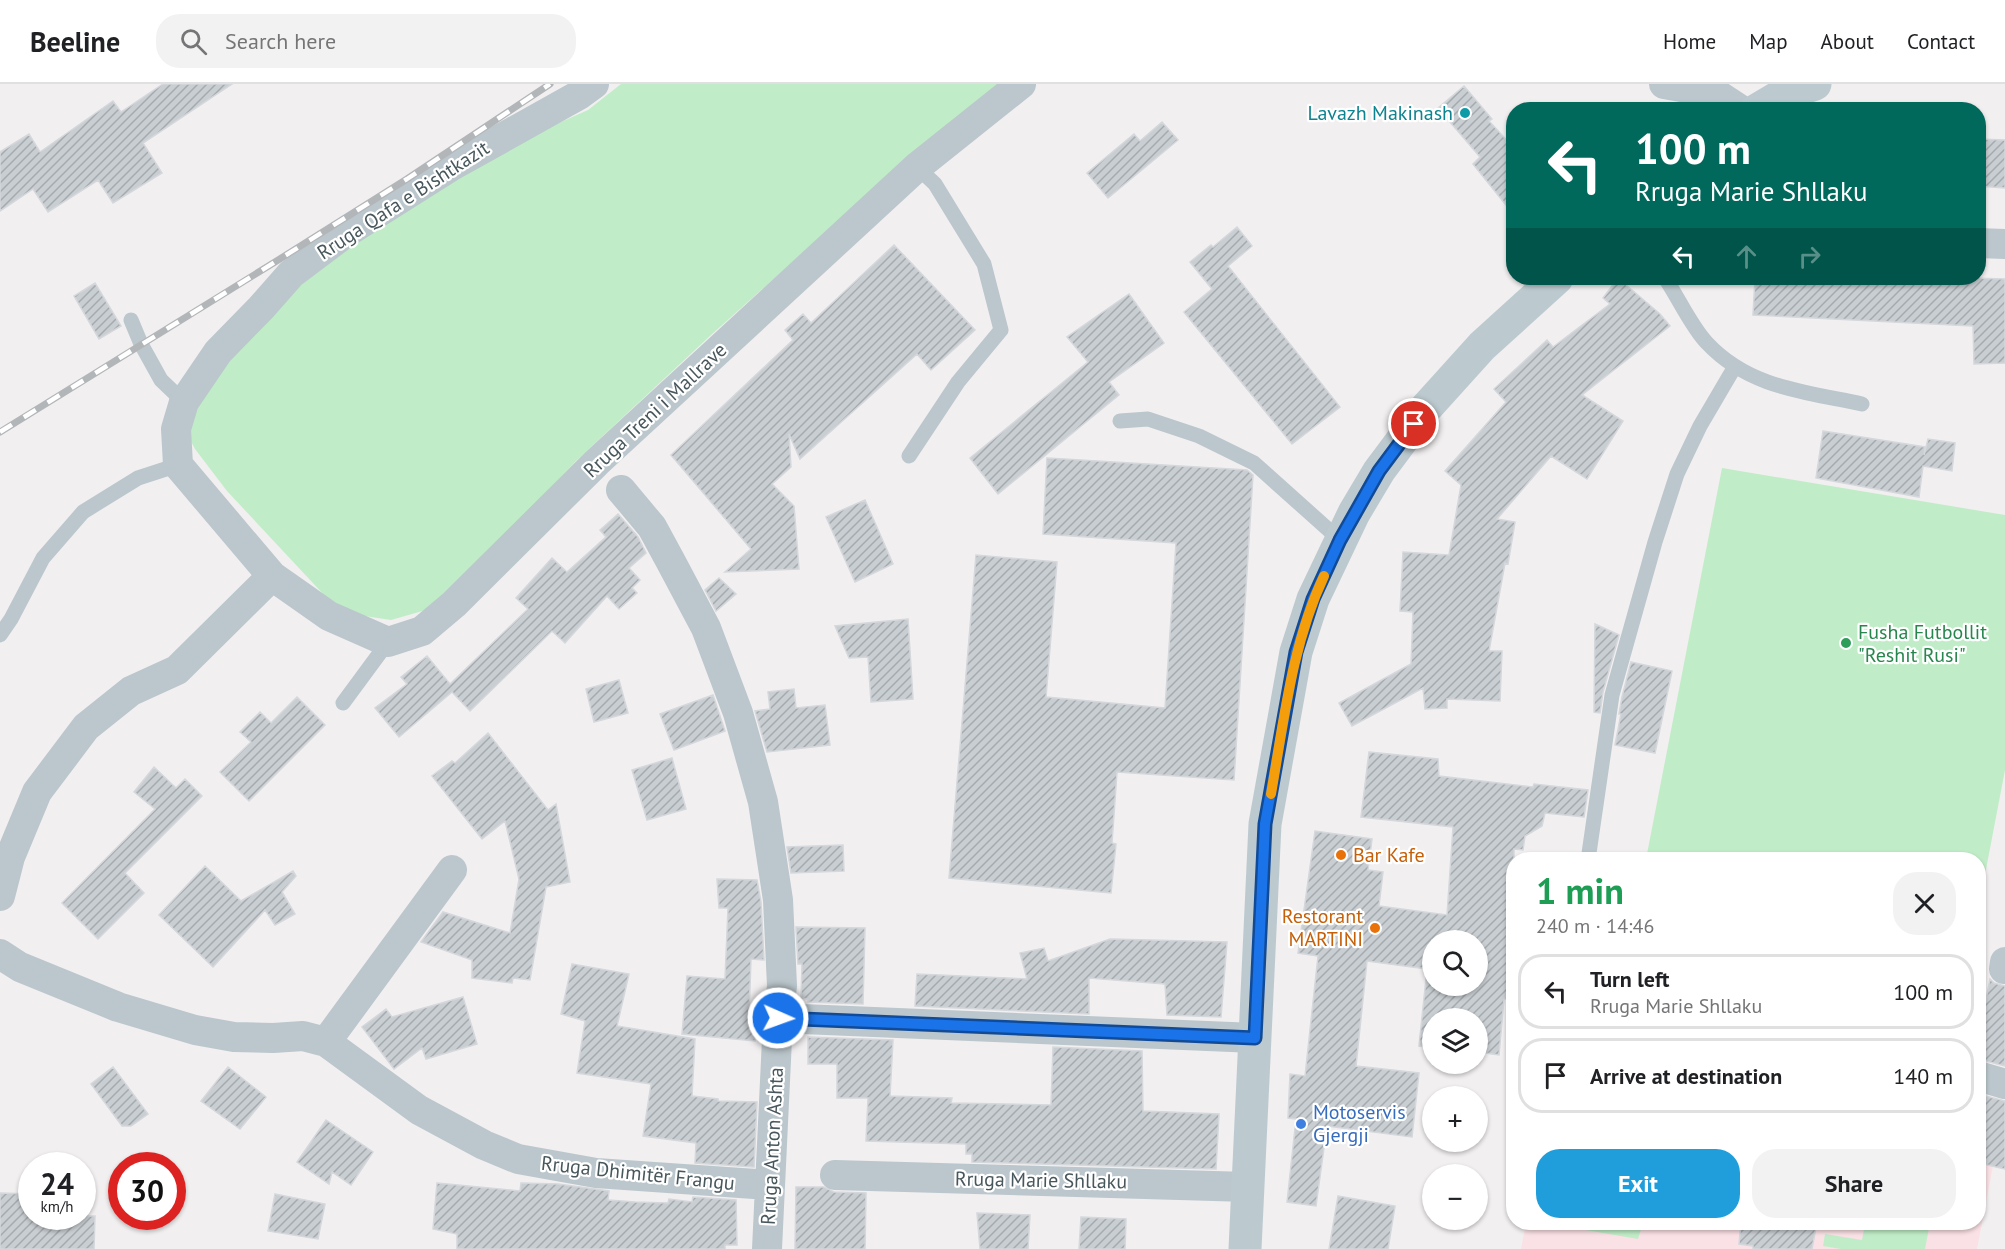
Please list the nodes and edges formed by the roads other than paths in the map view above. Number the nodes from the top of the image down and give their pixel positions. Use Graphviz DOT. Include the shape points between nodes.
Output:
graph roads {
  1 [pos="594,84"];
  2 [pos="1021,84"];
  3 [pos="1664,84"];
  4 [pos="1815,84"];
  5 [pos="1694,86"];
  6 [pos="1728,102"];
  7 [pos="1770,102"];
  8 [pos="917,167"];
  9 [pos="1986,243"];
  10 [pos="2005,244"];
  11 [pos="1549,285"];
  12 [pos="1669,285"];
  13 [pos="130,320"];
  14 [pos="1734,368"];
  15 [pos="184,402"];
  16 [pos="1862,404"];
  17 [pos="1120,421"];
  18 [pos="909,456"];
  19 [pos="178,465"];
  20 [pos="621,490"];
  21 [pos="1340,540"];
  22 [pos="272,576"];
  23 [pos="0,635"];
  24 [pos="388,642"];
  25 [pos="343,703"];
  26 [pos="1589,852"];
  27 [pos="452,870"];
  28 [pos="0,896"];
  29 [pos="0,954"];
  30 [pos="778,1018"];
  31 [pos="1255,1038"];
  32 [pos="326,1042"];
  33 [pos="1986,1078"];
  34 [pos="2005,1084"];
  35 [pos="835,1175"];
  36 [pos="769,1185"];
  37 [pos="1248,1187"];
  38 [pos="767,1249"];
  39 [pos="1245,1249"];
  1 -- 15 [label="street, Rruga Qafa e Bishtkazit" via="450,167 344,234 291,274 218,352"];
  2 -- 8 [label="street, Rruga Treni i Mallrave"];
  3 -- 5 [label="street"];
  4 -- 7 [label="main road"];
  5 -- 6 [label="street"];
  8 -- 18 [label="lane" via="935,184 984,264 1001,330 958,382"];
  8 -- 24 [label="street, Rruga Treni i Mallrave" via="597,462 454,604 422,631"];
  9 -- 10 [label="street"];
  11 -- 21 [label="main road" via="1482,346 1426,408 1379,471"];
  12 -- 14 [label="lane" via="1706,342"];
  13 -- 15 [label="lane" via="161,380"];
  14 -- 16 [label="lane" via="1774,386"];
  14 -- 26 [label="lane" via="1677,474 1655,542 1612,696"];
  15 -- 19 [label="street, Rruga Qafa e Bishtkazit" via="176,429"];
  17 -- 21 [label="lane" via="1148,419 1199,435 1254,463"];
  19 -- 22 [label="street"];
  19 -- 23 [label="lane" via="138,478 83,512 43,558"];
  20 -- 30 [label="street, Rruga Treni i Mallrave" via="652,527 706,628 738,713 763,802 778,900 782,986"];
  21 -- 31 [label="main road" via="1313,599 1296,652 1265,824"];
  22 -- 24 [label="street" via="329,616"];
  22 -- 28 [label="street" via="177,670 131,691 86,727 37,792 10,857"];
  24 -- 25 [label="lane"];
  27 -- 32 [label="street"];
  29 -- 32 [label="street, Rruga Dhimitër Frangu" via="20,967 118,1007 195,1030 234,1037 303,1036"];
  30 -- 31 [label="street"];
  30 -- 36 [label="street, Rruga Anton Ashta"];
  31 -- 37 [label="main road"];
  32 -- 36 [label="street, Rruga Dhimitër Frangu" via="419,1110 518,1159 596,1173"];
  33 -- 34 [label="street"];
  35 -- 37 [label="street, Rruga Marie Shllaku"];
  36 -- 38 [label="street, Rruga Anton Ashta"];
  37 -- 39 [label="main road"];
}
